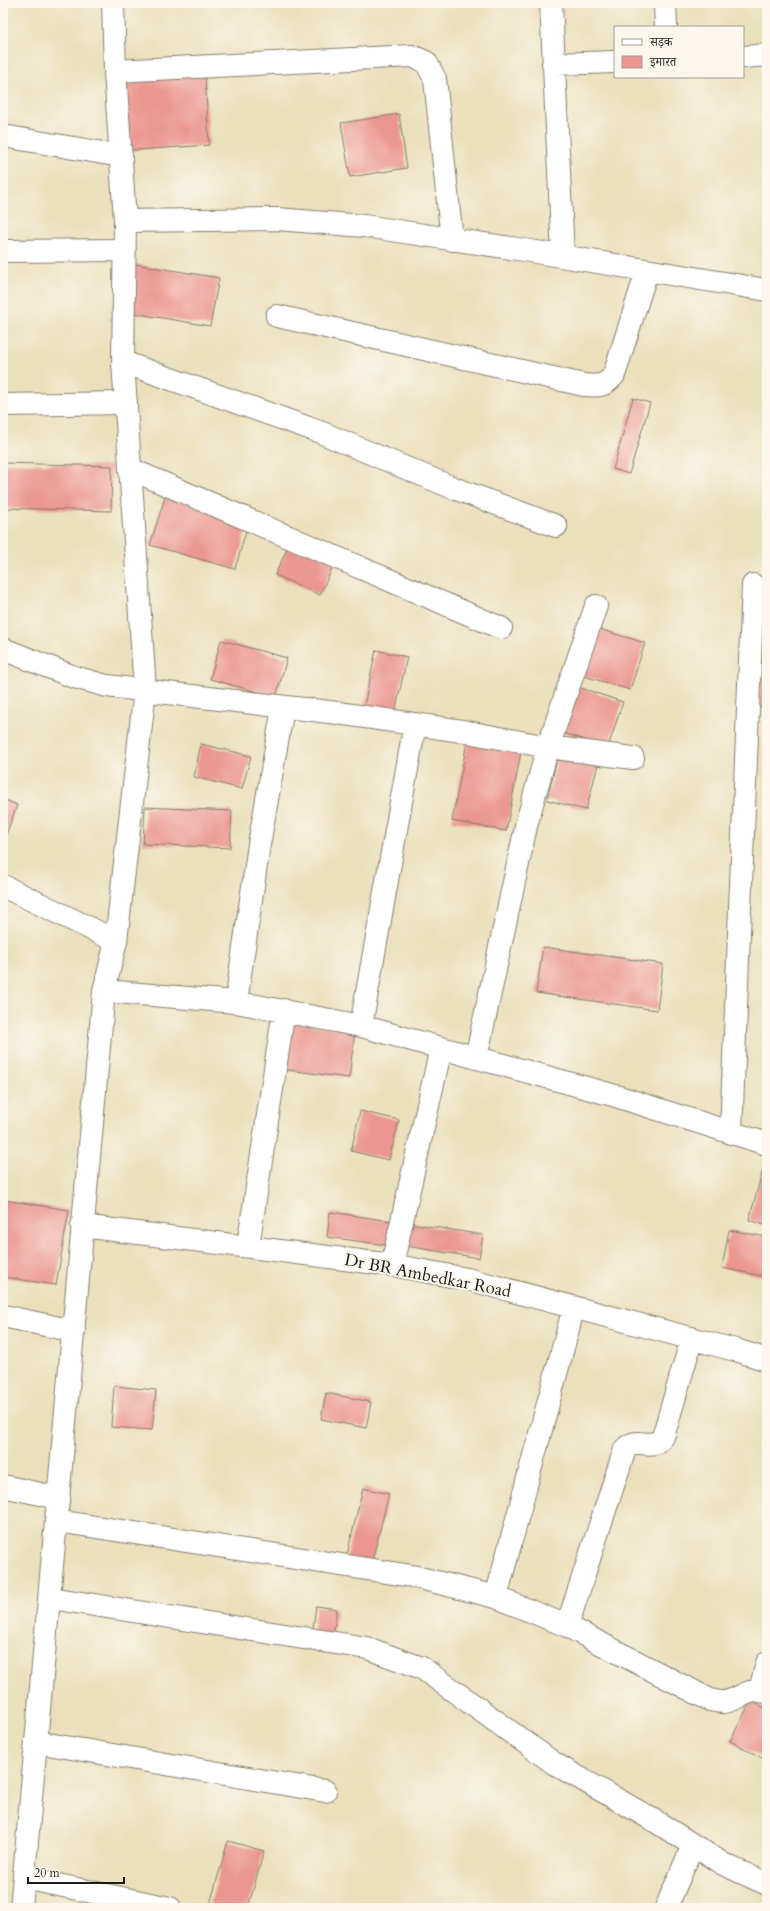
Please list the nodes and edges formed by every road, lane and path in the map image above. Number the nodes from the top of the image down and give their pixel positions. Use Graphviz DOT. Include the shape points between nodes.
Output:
graph roads {
  1 [pos="113,3"];
  2 [pos="551,3"];
  3 [pos="665,3"];
  4 [pos="666,26"];
  5 [pos="767,55"];
  6 [pos="744,56"];
  7 [pos="614,62"];
  8 [pos="552,64"];
  9 [pos="115,71"];
  10 [pos="3,136"];
  11 [pos="121,156"];
  12 [pos="125,221"];
  13 [pos="452,240"];
  14 [pos="124,250"];
  15 [pos="3,251"];
  16 [pos="564,256"];
  17 [pos="647,271"];
  18 [pos="767,290"];
  19 [pos="277,316"];
  20 [pos="123,362"];
  21 [pos="126,402"];
  22 [pos="3,405"];
  23 [pos="130,468"];
  24 [pos="556,526"];
  25 [pos="753,584"];
  26 [pos="596,606"];
  27 [pos="501,628"];
  28 [pos="3,649"];
  29 [pos="145,690"];
  30 [pos="283,708"];
  31 [pos="414,724"];
  32 [pos="548,747"];
  33 [pos="633,758"];
  34 [pos="3,886"];
  35 [pos="116,941"];
  36 [pos="104,991"];
  37 [pos="236,1002"];
  38 [pos="284,1010"];
  39 [pos="361,1026"];
  40 [pos="442,1048"];
  41 [pos="476,1058"];
  42 [pos="731,1133"];
  43 [pos="767,1144"];
  44 [pos="82,1226"];
  45 [pos="248,1246"];
  46 [pos="392,1265"];
  47 [pos="574,1307"];
  48 [pos="3,1316"];
  49 [pos="74,1331"];
  50 [pos="692,1338"];
  51 [pos="767,1360"];
  52 [pos="3,1486"];
  53 [pos="58,1498"];
  54 [pos="57,1521"];
  55 [pos="496,1597"];
  56 [pos="50,1598"];
  57 [pos="567,1626"];
  58 [pos="767,1663"];
  59 [pos="763,1691"];
  60 [pos="36,1742"];
  61 [pos="325,1791"];
  62 [pos="693,1846"];
  63 [pos="24,1878"];
  64 [pos="767,1884"];
  65 [pos="21,1908"];
  66 [pos="170,1908"];
  67 [pos="666,1908"];
  1 -- 9 [label="street"];
  2 -- 8 [label="street"];
  3 -- 4 [label="street"];
  5 -- 6 [label="street"];
  7 -- 8 [label="street"];
  8 -- 16 [label="street"];
  9 -- 11 [label="street"];
  9 -- 13 [label="street" via="412,56 426,62 435,79"];
  10 -- 11 [label="street"];
  11 -- 12 [label="street"];
  12 -- 13 [label="street" via="276,219 364,226"];
  12 -- 14 [label="street"];
  13 -- 16 [label="street"];
  14 -- 15 [label="street"];
  14 -- 20 [label="street"];
  16 -- 17 [label="street"];
  17 -- 18 [label="street"];
  17 -- 19 [label="street" via="614,375 608,383 598,386 584,385"];
  20 -- 21 [label="street"];
  20 -- 24 [label="street" via="320,432 451,487"];
  21 -- 22 [label="street"];
  21 -- 23 [label="street"];
  23 -- 27 [label="street"];
  23 -- 29 [label="street"];
  25 -- 42 [label="street"];
  26 -- 32 [label="street"];
  28 -- 29 [label="street" via="74,677 107,686"];
  29 -- 30 [label="street"];
  29 -- 35 [label="street"];
  30 -- 31 [label="street"];
  30 -- 37 [label="street" via="259,845"];
  31 -- 32 [label="street"];
  31 -- 39 [label="street"];
  32 -- 33 [label="street"];
  32 -- 41 [label="street" via="527,822"];
  34 -- 35 [label="street"];
  35 -- 36 [label="street"];
  36 -- 37 [label="street"];
  36 -- 44 [label="street"];
  37 -- 38 [label="street"];
  38 -- 39 [label="street"];
  38 -- 45 [label="street"];
  39 -- 40 [label="street"];
  40 -- 41 [label="street"];
  40 -- 46 [label="street"];
  41 -- 42 [label="street" via="616,1096"];
  42 -- 43 [label="street"];
  44 -- 45 [label="street, Dr BR Ambedkar Road"];
  44 -- 49 [label="street"];
  45 -- 46 [label="street, Dr BR Ambedkar Road"];
  46 -- 47 [label="street, Dr BR Ambedkar Road" via="467,1279"];
  47 -- 50 [label="street, Dr BR Ambedkar Road"];
  47 -- 55 [label="street"];
  48 -- 49 [label="street"];
  49 -- 53 [label="street"];
  50 -- 51 [label="street, Dr BR Ambedkar Road"];
  50 -- 57 [label="street" via="663,1437 658,1443 636,1442 625,1449"];
  52 -- 53 [label="street"];
  53 -- 54 [label="street"];
  54 -- 55 [label="street" via="412,1576"];
  54 -- 56 [label="street"];
  55 -- 57 [label="street"];
  56 -- 60 [label="street"];
  56 -- 62 [label="street" via="367,1648 422,1668 555,1764"];
  57 -- 59 [label="street" via="710,1700 724,1702 744,1693"];
  58 -- 59 [label="street"];
  60 -- 61 [label="street"];
  60 -- 63 [label="street"];
  62 -- 64 [label="street" via="723,1864"];
  62 -- 67 [label="street"];
  63 -- 65 [label="street"];
  63 -- 66 [label="street"];
}
